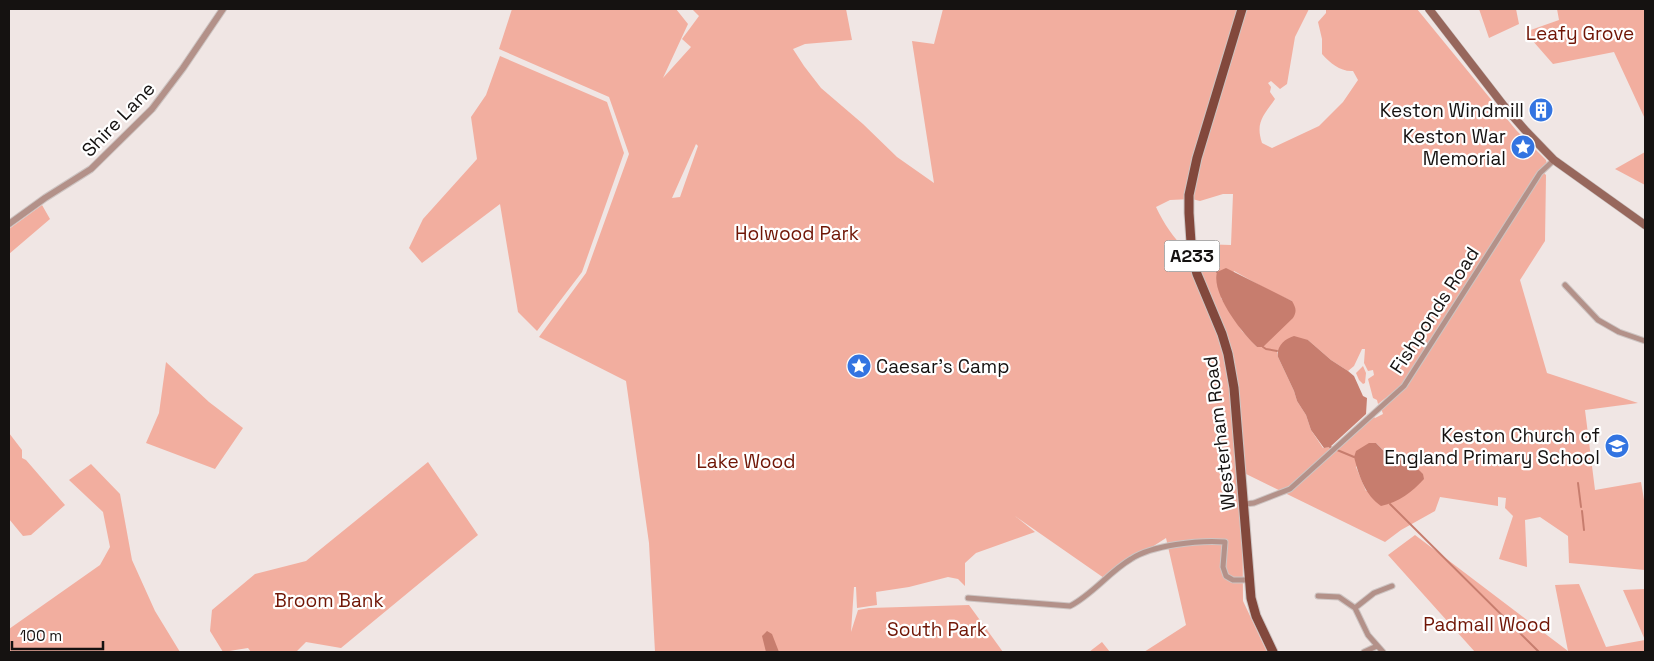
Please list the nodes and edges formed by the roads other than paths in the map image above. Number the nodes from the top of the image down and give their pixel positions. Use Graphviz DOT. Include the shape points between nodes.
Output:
graph roads {
  1 [pos="223,9"];
  2 [pos="1242,9"];
  3 [pos="1429,9"];
  4 [pos="1554,160"];
  5 [pos="9,224"];
  6 [pos="1645,225"];
  7 [pos="1565,285"];
  8 [pos="1645,341"];
  9 [pos="1245,504"];
  10 [pos="1249,580"];
  11 [pos="1392,586"];
  12 [pos="1318,596"];
  13 [pos="968,598"];
  14 [pos="1355,608"];
  15 [pos="1376,646"];
  16 [pos="1273,652"];
  17 [pos="1364,652"];
  18 [pos="1383,652"];
  1 -- 5 [label="street, Shire Lane" via="152,109 91,169"];
  2 -- 9 [label="main road, Westerham Road / A233" via="1197,158 1189,195 1189,213 1196,274 1228,354"];
  3 -- 4 [label="main road" via="1504,106"];
  4 -- 6 [label="main road"];
  4 -- 9 [label="street, Fishponds Road" via="1540,173 1404,386 1290,489"];
  7 -- 8 [label="street" via="1598,320"];
  9 -- 10 [label="main road, Westerham Road / A233"];
  10 -- 13 [label="street" via="1233,580 1226,576 1223,567 1225,542 1213,541 1163,548 1130,559 1082,600 1070,606"];
  10 -- 16 [label="main road, Westerham Road / A233" via="1256,616"];
  11 -- 14 [label="street" via="1374,593"];
  12 -- 14 [label="street" via="1339,597"];
  14 -- 15 [label="street"];
  15 -- 17 [label="street"];
  15 -- 18 [label="street"];
}
